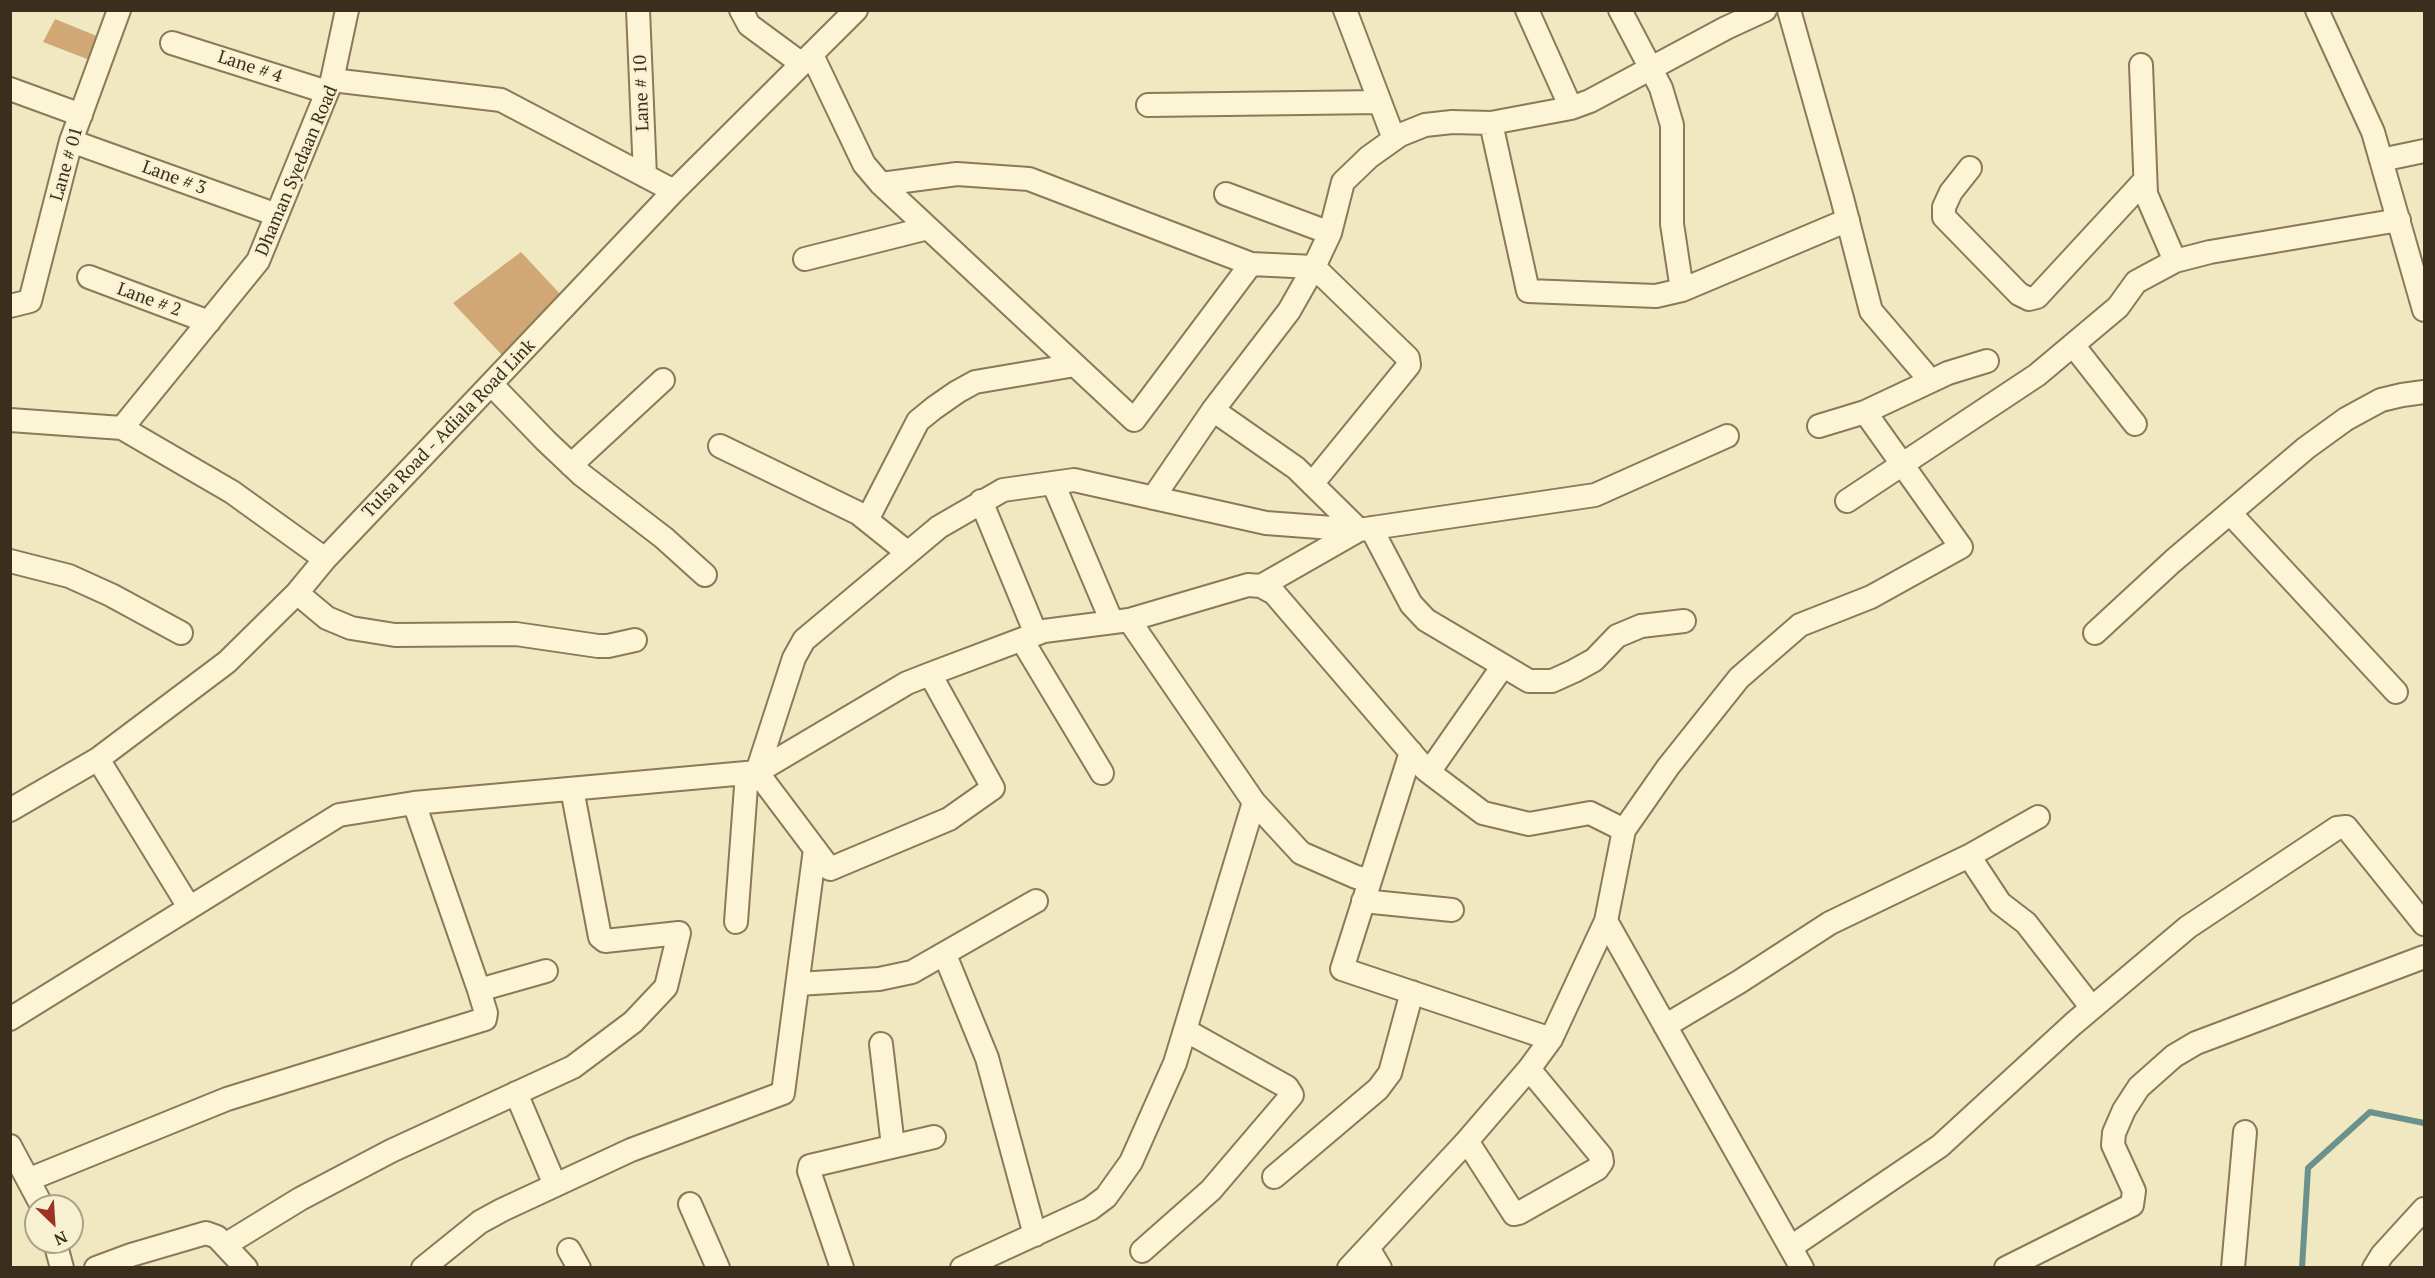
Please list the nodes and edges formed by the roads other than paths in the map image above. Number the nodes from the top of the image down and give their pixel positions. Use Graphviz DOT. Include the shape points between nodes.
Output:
graph roads {
  1 [pos="119,10"];
  2 [pos="347,10"];
  3 [pos="638,10"];
  4 [pos="741,10"];
  5 [pos="856,10"];
  6 [pos="1345,10"];
  7 [pos="1527,10"];
  8 [pos="1620,10"];
  9 [pos="1765,10"];
  10 [pos="1789,10"];
  11 [pos="2317,10"];
  12 [pos="172,43"];
  13 [pos="807,59"];
  14 [pos="2141,65"];
  15 [pos="1651,70"];
  16 [pos="330,86"];
  17 [pos="10,89"];
  18 [pos="1380,102"];
  19 [pos="1148,105"];
  20 [pos="1571,108"];
  21 [pos="81,115"];
  22 [pos="1491,123"];
  23 [pos="1394,139"];
  24 [pos="71,141"];
  25 [pos="2424,151"];
  26 [pos="2381,160"];
  27 [pos="1970,168"];
  28 [pos="645,176"];
  29 [pos="2145,180"];
  30 [pos="881,184"];
  31 [pos="674,191"];
  32 [pos="1226,194"];
  33 [pos="277,215"];
  34 [pos="1848,220"];
  35 [pos="2399,220"];
  36 [pos="927,228"];
  37 [pos="1330,232"];
  38 [pos="806,259"];
  39 [pos="2175,261"];
  40 [pos="1251,264"];
  41 [pos="1314,267"];
  42 [pos="89,278"];
  43 [pos="1682,290"];
  44 [pos="10,306"];
  45 [pos="2424,310"];
  46 [pos="209,322"];
  47 [pos="2073,345"];
  48 [pos="1987,361"];
  49 [pos="1075,365"];
  50 [pos="1924,374"];
  51 [pos="663,380"];
  52 [pos="491,384"];
  53 [pos="2424,392"];
  54 [pos="1213,410"];
  55 [pos="1865,412"];
  56 [pos="10,420"];
  57 [pos="2135,424"];
  58 [pos="1819,426"];
  59 [pos="122,429"];
  60 [pos="1727,436"];
  61 [pos="720,446"];
  62 [pos="572,465"];
  63 [pos="1902,466"];
  64 [pos="1053,483"];
  65 [pos="1312,484"];
  66 [pos="1153,498"];
  67 [pos="981,501"];
  68 [pos="1847,501"];
  69 [pos="2230,513"];
  70 [pos="867,520"];
  71 [pos="1365,529"];
  72 [pos="908,553"];
  73 [pos="325,559"];
  74 [pos="10,561"];
  75 [pos="705,575"];
  76 [pos="1261,586"];
  77 [pos="297,593"];
  78 [pos="1121,621"];
  79 [pos="1684,621"];
  80 [pos="181,633"];
  81 [pos="2095,633"];
  82 [pos="1029,637"];
  83 [pos="635,640"];
  84 [pos="1503,666"];
  85 [pos="930,674"];
  86 [pos="2396,692"];
  87 [pos="1411,752"];
  88 [pos="98,759"];
  89 [pos="752,772"];
  90 [pos="1429,772"];
  91 [pos="1102,773"];
  92 [pos="572,789"];
  93 [pos="1254,802"];
  94 [pos="414,803"];
  95 [pos="10,810"];
  96 [pos="2038,817"];
  97 [pos="1624,830"];
  98 [pos="815,849"];
  99 [pos="1969,856"];
  100 [pos="1366,890"];
  101 [pos="1036,901"];
  102 [pos="189,907"];
  103 [pos="1452,910"];
  104 [pos="1606,921"];
  105 [pos="736,922"];
  106 [pos="2424,924"];
  107 [pos="945,955"];
  108 [pos="2424,957"];
  109 [pos="546,971"];
  110 [pos="798,984"];
  111 [pos="479,990"];
  112 [pos="1412,992"];
  113 [pos="2092,1008"];
  114 [pos="10,1019"];
  115 [pos="1665,1026"];
  116 [pos="1185,1030"];
  117 [pos="1551,1039"];
  118 [pos="881,1044"];
  119 [pos="1529,1069"];
  120 [pos="516,1093"];
  121 [pos="2245,1132"];
  122 [pos="934,1137"];
  123 [pos="1467,1141"];
  124 [pos="893,1146"];
  125 [pos="12,1153"];
  126 [pos="1274,1177"];
  127 [pos="30,1179"];
  128 [pos="555,1185"];
  129 [pos="37,1194"];
  130 [pos="690,1204"];
  131 [pos="2424,1209"];
  132 [pos="1035,1235"];
  133 [pos="225,1245"];
  134 [pos="1791,1247"];
  135 [pos="1368,1248"];
  136 [pos="1142,1251"];
  137 [pos="96,1268"];
  138 [pos="246,1268"];
  139 [pos="423,1268"];
  140 [pos="718,1268"];
  141 [pos="842,1268"];
  142 [pos="962,1268"];
  143 [pos="1349,1268"];
  144 [pos="1380,1268"];
  145 [pos="1802,1268"];
  146 [pos="2006,1268"];
  147 [pos="2233,1268"];
  148 [pos="2374,1268"];
  1 -- 21 [label="street, Lane # 01"];
  2 -- 16 [label="street"];
  3 -- 28 [label="street, Lane # 10"];
  4 -- 13 [label="street" via="749,24"];
  5 -- 13 [label="street, Tulsa Road - Adiala Road Link"];
  6 -- 18 [label="street"];
  7 -- 20 [label="street"];
  8 -- 15 [label="street"];
  9 -- 15 [label="street"];
  10 -- 34 [label="street"];
  11 -- 26 [label="street" via="2373,132"];
  12 -- 16 [label="street, Lane # 4"];
  13 -- 30 [label="street" via="864,164"];
  13 -- 31 [label="street, Tulsa Road - Adiala Road Link"];
  14 -- 29 [label="street"];
  15 -- 20 [label="street"];
  15 -- 43 [label="street" via="1672,125 1672,224"];
  16 -- 28 [label="street, Dhaman Syedaan Road" via="501,100"];
  16 -- 33 [label="street, Dhaman Syedaan Road"];
  17 -- 21 [label="street"];
  18 -- 19 [label="street"];
  18 -- 23 [label="street"];
  20 -- 22 [label="street"];
  21 -- 24 [label="street, Lane # 01"];
  22 -- 23 [label="street" via="1425,125"];
  22 -- 43 [label="street" via="1528,291 1656,296"];
  23 -- 37 [label="street" via="1343,182"];
  24 -- 33 [label="street, Lane # 3"];
  24 -- 44 [label="street, Lane # 01" via="30,301"];
  25 -- 26 [label="street"];
  26 -- 35 [label="street"];
  27 -- 29 [label="street" via="1950,192 1944,217 2019,294 2029,299 2037,297"];
  28 -- 31 [label="street, Dhaman Syedaan Road"];
  29 -- 39 [label="street" via="2146,194"];
  30 -- 36 [label="street"];
  30 -- 40 [label="street" via="957,174 1029,179"];
  31 -- 52 [label="street, Tulsa Road - Adiala Road Link"];
  32 -- 37 [label="street"];
  33 -- 46 [label="street, Dhaman Syedaan Road" via="258,261"];
  34 -- 43 [label="street"];
  34 -- 50 [label="street" via="1871,311"];
  35 -- 39 [label="street"];
  35 -- 45 [label="street"];
  36 -- 38 [label="street"];
  36 -- 49 [label="street"];
  37 -- 41 [label="street"];
  39 -- 47 [label="street" via="2136,282 2118,307"];
  40 -- 41 [label="street"];
  40 -- 49 [label="street" via="1134,420"];
  41 -- 54 [label="street" via="1289,311"];
  41 -- 65 [label="street" via="1408,358 1409,365"];
  42 -- 46 [label="street, Lane # 2"];
  46 -- 59 [label="street, Dhaman Syedaan Road"];
  47 -- 57 [label="street"];
  47 -- 63 [label="street" via="2037,375"];
  48 -- 55 [label="street" via="1948,373"];
  49 -- 70 [label="street" via="975,382 934,408 918,421"];
  51 -- 62 [label="street"];
  52 -- 62 [label="street"];
  52 -- 73 [label="street, Tulsa Road - Adiala Road Link"];
  53 -- 69 [label="street" via="2382,400 2346,419"];
  54 -- 65 [label="street" via="1296,468"];
  54 -- 66 [label="street"];
  55 -- 58 [label="street"];
  55 -- 63 [label="street"];
  56 -- 59 [label="street"];
  59 -- 73 [label="street" via="231,492"];
  60 -- 71 [label="street" via="1595,495"];
  61 -- 70 [label="street"];
  62 -- 75 [label="street"];
  63 -- 68 [label="street"];
  63 -- 97 [label="street" via="1961,546 1871,597 1800,625 1739,678"];
  64 -- 66 [label="street" via="1074,480"];
  64 -- 67 [label="street" via="1003,490"];
  64 -- 78 [label="street"];
  65 -- 71 [label="street"];
  66 -- 71 [label="street" via="1266,523"];
  67 -- 72 [label="street" via="939,526"];
  67 -- 82 [label="street"];
  69 -- 81 [label="street"];
  69 -- 86 [label="street"];
  70 -- 72 [label="street"];
  71 -- 76 [label="street"];
  71 -- 84 [label="street" via="1411,604 1426,620"];
  72 -- 89 [label="street" via="804,640"];
  73 -- 77 [label="street, Tulsa Road - Adiala Road Link"];
  74 -- 80 [label="street" via="69,576"];
  76 -- 78 [label="street" via="1248,585"];
  76 -- 87 [label="street" via="1274,593"];
  77 -- 83 [label="street" via="327,618 351,628 395,635 516,634 598,646"];
  77 -- 88 [label="street, Tulsa Road - Adiala Road Link" via="227,662"];
  78 -- 82 [label="street" via="1044,631"];
  78 -- 93 [label="street"];
  79 -- 84 [label="street" via="1641,626 1617,636 1594,660 1552,681 1529,681"];
  82 -- 85 [label="street"];
  82 -- 91 [label="street"];
  84 -- 90 [label="street"];
  85 -- 89 [label="street" via="906,683"];
  85 -- 98 [label="street" via="993,788 949,819 830,869"];
  87 -- 90 [label="street"];
  87 -- 100 [label="street"];
  88 -- 95 [label="street, Tulsa Road - Adiala Road Link"];
  88 -- 102 [label="street"];
  89 -- 92 [label="street"];
  89 -- 98 [label="street"];
  89 -- 105 [label="street"];
  90 -- 97 [label="street" via="1483,813 1529,824 1590,813"];
  92 -- 94 [label="street"];
  92 -- 120 [label="street" via="600,937 605,941 679,933 666,987 633,1022 573,1067"];
  93 -- 100 [label="street" via="1301,853 1356,877"];
  93 -- 116 [label="street"];
  94 -- 102 [label="street" via="339,815"];
  94 -- 111 [label="street"];
  96 -- 99 [label="street"];
  97 -- 104 [label="street"];
  98 -- 110 [label="street"];
  99 -- 113 [label="street" via="2000,903 2026,923"];
  99 -- 115 [label="street" via="1830,923"];
  100 -- 103 [label="street"];
  100 -- 112 [label="street" via="1341,969"];
  101 -- 107 [label="street"];
  102 -- 114 [label="street"];
  104 -- 115 [label="street"];
  104 -- 117 [label="street"];
  106 -- 113 [label="street" via="2346,827 2337,828 2188,927"];
  107 -- 110 [label="street" via="912,972 879,979"];
  107 -- 132 [label="street" via="987,1058"];
  108 -- 146 [label="street" via="2196,1043 2174,1056 2139,1087 2114,1133 2113,1145 2134,1191 2132,1205"];
  109 -- 111 [label="street"];
  110 -- 128 [label="street" via="783,1093 631,1150"];
  111 -- 127 [label="street" via="486,1013 482,1021 227,1099"];
  112 -- 117 [label="street"];
  112 -- 126 [label="street" via="1390,1073 1378,1089"];
  113 -- 134 [label="street" via="1940,1146"];
  115 -- 134 [label="street"];
  116 -- 132 [label="street" via="1140,1146 1106,1197 1090,1209"];
  116 -- 136 [label="street" via="1287,1087 1292,1095 1211,1190"];
  117 -- 119 [label="street"];
  118 -- 124 [label="street"];
  119 -- 123 [label="street"];
  119 -- 123 [label="street" via="1601,1156 1597,1169 1514,1214"];
  120 -- 128 [label="street"];
  120 -- 133 [label="street" via="391,1151"];
  121 -- 147 [label="street"];
  122 -- 124 [label="street"];
  123 -- 135 [label="street"];
  124 -- 141 [label="street" via="810,1166"];
  125 -- 127 [label="street"];
  127 -- 129 [label="street"];
  128 -- 139 [label="street" via="480,1222"];
  130 -- 140 [label="street"];
  131 -- 148 [label="street"];
  132 -- 142 [label="street"];
  133 -- 137 [label="street" via="217,1236 206,1233"];
  133 -- 138 [label="street"];
  134 -- 145 [label="street"];
  135 -- 143 [label="street"];
  135 -- 144 [label="street"];
}
